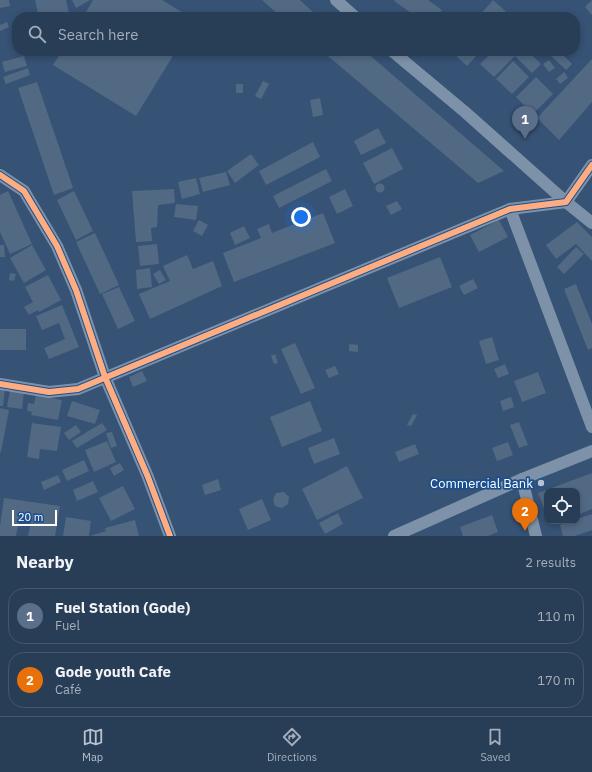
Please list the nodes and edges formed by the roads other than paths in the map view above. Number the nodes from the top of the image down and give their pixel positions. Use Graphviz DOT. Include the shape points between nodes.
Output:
graph roads {
  1 [pos="336,0"];
  2 [pos="349,12"];
  3 [pos="398,56"];
  4 [pos="592,165"];
  5 [pos="0,176"];
  6 [pos="566,202"];
  7 [pos="510,209"];
  8 [pos="592,223"];
  9 [pos="105,377"];
  10 [pos="0,384"];
  11 [pos="592,427"];
  12 [pos="592,451"];
  13 [pos="522,479"];
  14 [pos="170,536"];
  15 [pos="394,536"];
  16 [pos="536,536"];
  1 -- 2 [label="street"];
  3 -- 6 [label="street" via="466,112"];
  4 -- 6 [label="street"];
  5 -- 9 [label="street" via="24,191 57,246 76,290"];
  6 -- 7 [label="street"];
  6 -- 8 [label="street"];
  7 -- 9 [label="street"];
  7 -- 11 [label="street"];
  9 -- 10 [label="street" via="78,389 49,392"];
  9 -- 14 [label="street"];
  12 -- 13 [label="street"];
  13 -- 15 [label="street"];
  13 -- 16 [label="street"];
}
